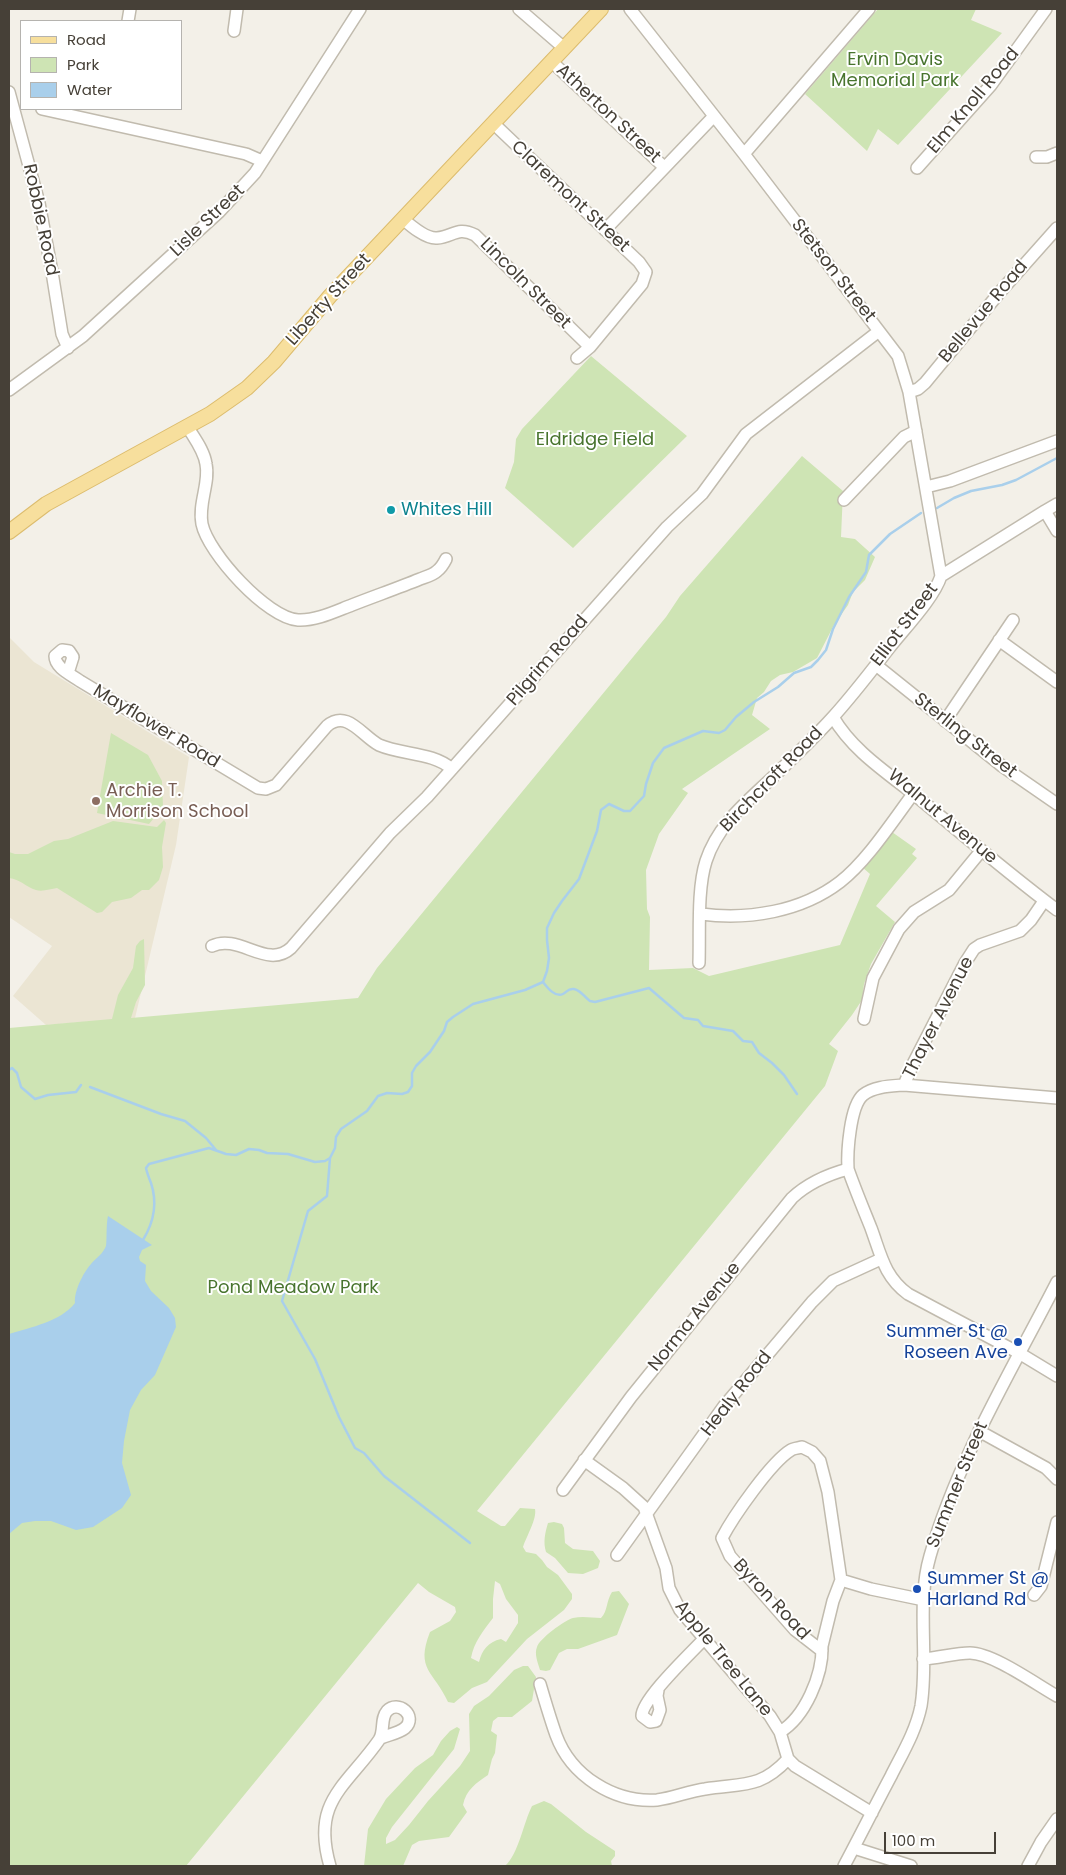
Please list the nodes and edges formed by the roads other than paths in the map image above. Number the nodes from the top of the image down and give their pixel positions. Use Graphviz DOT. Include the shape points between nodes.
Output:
graph roads {
  1 [pos="238,9"];
  2 [pos="360,9"];
  3 [pos="519,9"];
  4 [pos="601,9"];
  5 [pos="630,9"];
  6 [pos="868,9"];
  7 [pos="1046,9"];
  8 [pos="234,31"];
  9 [pos="564,48"];
  10 [pos="551,61"];
  11 [pos="9,92"];
  12 [pos="17,109"];
  13 [pos="47,110"];
  14 [pos="714,116"];
  15 [pos="493,124"];
  16 [pos="1057,153"];
  17 [pos="744,154"];
  18 [pos="1036,157"];
  19 [pos="262,161"];
  20 [pos="664,167"];
  21 [pos="918,168"];
  22 [pos="403,219"];
  23 [pos="1057,228"];
  24 [pos="605,230"];
  25 [pos="879,331"];
  26 [pos="590,347"];
  27 [pos="68,348"];
  28 [pos="577,358"];
  29 [pos="9,390"];
  30 [pos="909,392"];
  31 [pos="187,426"];
  32 [pos="916,431"];
  33 [pos="1057,441"];
  34 [pos="926,487"];
  35 [pos="844,500"];
  36 [pos="1057,504"];
  37 [pos="1045,510"];
  38 [pos="1057,531"];
  39 [pos="9,532"];
  40 [pos="446,559"];
  41 [pos="941,576"];
  42 [pos="1013,620"];
  43 [pos="999,640"];
  44 [pos="876,665"];
  45 [pos="63,669"];
  46 [pos="1057,682"];
  47 [pos="833,717"];
  48 [pos="945,721"];
  49 [pos="452,769"];
  50 [pos="913,794"];
  51 [pos="1057,804"];
  52 [pos="981,851"];
  53 [pos="1044,901"];
  54 [pos="1057,910"];
  55 [pos="701,914"];
  56 [pos="212,946"];
  57 [pos="699,962"];
  58 [pos="864,1019"];
  59 [pos="904,1085"];
  60 [pos="1057,1098"];
  61 [pos="848,1169"];
  62 [pos="881,1259"];
  63 [pos="1057,1282"];
  64 [pos="1019,1353"];
  65 [pos="1057,1376"];
  66 [pos="979,1430"];
  67 [pos="584,1460"];
  68 [pos="1057,1479"];
  69 [pos="563,1490"];
  70 [pos="647,1515"];
  71 [pos="1057,1522"];
  72 [pos="617,1555"];
  73 [pos="841,1580"];
  74 [pos="1034,1596"];
  75 [pos="924,1600"];
  76 [pos="704,1639"];
  77 [pos="822,1650"];
  78 [pos="924,1659"];
  79 [pos="540,1684"];
  80 [pos="658,1690"];
  81 [pos="1057,1696"];
  82 [pos="780,1732"];
  83 [pos="381,1738"];
  84 [pos="788,1759"];
  85 [pos="872,1813"];
  86 [pos="1057,1819"];
  87 [pos="854,1848"];
  88 [pos="330,1866"];
  89 [pos="844,1866"];
  90 [pos="911,1866"];
  91 [pos="1028,1866"];
  1 -- 8 [label="street"];
  2 -- 19 [label="street, Lisle Street"];
  3 -- 9 [label="street"];
  4 -- 9 [label="main road, Liberty Street"];
  5 -- 14 [label="street, Stetson Street"];
  6 -- 17 [label="street"];
  7 -- 21 [label="street, Elm Knoll Road" via="991,85"];
  9 -- 10 [label="main road, Liberty Street"];
  10 -- 15 [label="main road, Liberty Street"];
  10 -- 20 [label="street, Atherton Street"];
  11 -- 12 [label="street, Robbie Road"];
  12 -- 27 [label="street, Robbie Road" via="39,203 62,334"];
  13 -- 19 [label="street" via="246,154"];
  14 -- 17 [label="street, Stetson Street"];
  14 -- 20 [label="street"];
  15 -- 22 [label="main road, Liberty Street"];
  15 -- 24 [label="street, Claremont Street"];
  16 -- 18 [label="street"];
  17 -- 25 [label="street, Stetson Street"];
  19 -- 27 [label="street, Lisle Street" via="225,207"];
  20 -- 24 [label="street"];
  22 -- 26 [label="street, Lincoln Street" via="432,238 463,231 478,237"];
  22 -- 31 [label="main road, Liberty Street" via="258,378 230,401"];
  23 -- 30 [label="street, Bellevue Road" via="925,383"];
  24 -- 26 [label="street, Claremont Street" via="646,272 642,284"];
  25 -- 30 [label="street, Stetson Street" via="900,360"];
  25 -- 49 [label="street, Pilgrim Road" via="746,434 698,498 667,527"];
  26 -- 28 [label="street"];
  27 -- 29 [label="street, Lisle Street"];
  30 -- 32 [label="street, Stetson Street"];
  31 -- 39 [label="main road, Liberty Street" via="46,504"];
  31 -- 40 [label="street" via="206,464 201,512 209,542 238,579 263,603 281,614 297,620 314,618 437,572"];
  32 -- 34 [label="street, Stetson Street"];
  32 -- 35 [label="street" via="906,434"];
  33 -- 34 [label="street"];
  34 -- 41 [label="street, Stetson Street"];
  36 -- 37 [label="street, Elliot Street"];
  37 -- 38 [label="street"];
  37 -- 41 [label="street, Elliot Street"];
  41 -- 44 [label="street, Elliot Street" via="939,584"];
  42 -- 43 [label="street"];
  43 -- 46 [label="street"];
  43 -- 48 [label="street"];
  44 -- 47 [label="street, Elliot Street"];
  44 -- 48 [label="street, Sterling Street"];
  45 -- 49 [label="street, Mayflower Road" via="258,788 276,785 327,726 340,720 348,722 381,746 440,761"];
  47 -- 50 [label="street, Walnut Avenue" via="848,739"];
  47 -- 55 [label="street, Birchcroft Road" via="724,826 706,862"];
  48 -- 51 [label="street, Sterling Street"];
  49 -- 56 [label="street, Pilgrim Road" via="390,833 288,951 271,956 228,943"];
  50 -- 52 [label="street, Walnut Avenue"];
  50 -- 55 [label="street" via="854,868 824,892 778,911 736,916"];
  52 -- 53 [label="street, Walnut Avenue"];
  52 -- 58 [label="street" via="950,890 914,912 899,930 873,978"];
  53 -- 54 [label="street, Walnut Avenue"];
  53 -- 59 [label="street, Thayer Avenue" via="1020,931 987,941 974,949"];
  55 -- 57 [label="street, Birchcroft Road"];
  59 -- 60 [label="street"];
  59 -- 61 [label="street" via="880,1088 862,1096 854,1112"];
  61 -- 62 [label="street"];
  61 -- 67 [label="street, Norma Avenue" via="823,1177 792,1198 655,1366"];
  62 -- 64 [label="street" via="896,1285 908,1294"];
  62 -- 70 [label="street, Healy Road" via="833,1281 812,1302 724,1406"];
  63 -- 64 [label="street, Summer Street"];
  64 -- 65 [label="street"];
  64 -- 66 [label="street, Summer Street"];
  66 -- 68 [label="street" via="1046,1468"];
  66 -- 75 [label="street, Summer Street" via="933,1546"];
  67 -- 69 [label="street, Norma Avenue"];
  67 -- 70 [label="street, Apple Tree Lane" via="638,1500"];
  70 -- 72 [label="street, Healy Road"];
  70 -- 76 [label="street, Apple Tree Lane" via="666,1568 669,1588 680,1610"];
  71 -- 74 [label="street" via="1041,1586"];
  73 -- 75 [label="street"];
  73 -- 77 [label="street"];
  73 -- 77 [label="street, Byron Road" via="820,1461 802,1447 791,1450 757,1486 722,1538 730,1556 795,1630"];
  75 -- 78 [label="street, Summer Street"];
  76 -- 80 [label="street"];
  76 -- 82 [label="street, Apple Tree Lane"];
  77 -- 82 [label="street" via="816,1682 799,1716"];
  78 -- 81 [label="street" via="961,1653 980,1654"];
  78 -- 85 [label="street, Summer Street" via="917,1720"];
  79 -- 84 [label="street" via="556,1736 570,1760 597,1785 620,1796 660,1800 694,1791 744,1785 767,1778"];
  82 -- 84 [label="street, Apple Tree Lane"];
  83 -- 88 [label="street" via="337,1791 327,1812 323,1834"];
  84 -- 85 [label="street"];
  85 -- 87 [label="street, Summer Street"];
  86 -- 91 [label="street"];
  87 -- 89 [label="street, Summer Street"];
  87 -- 90 [label="street"];
}
